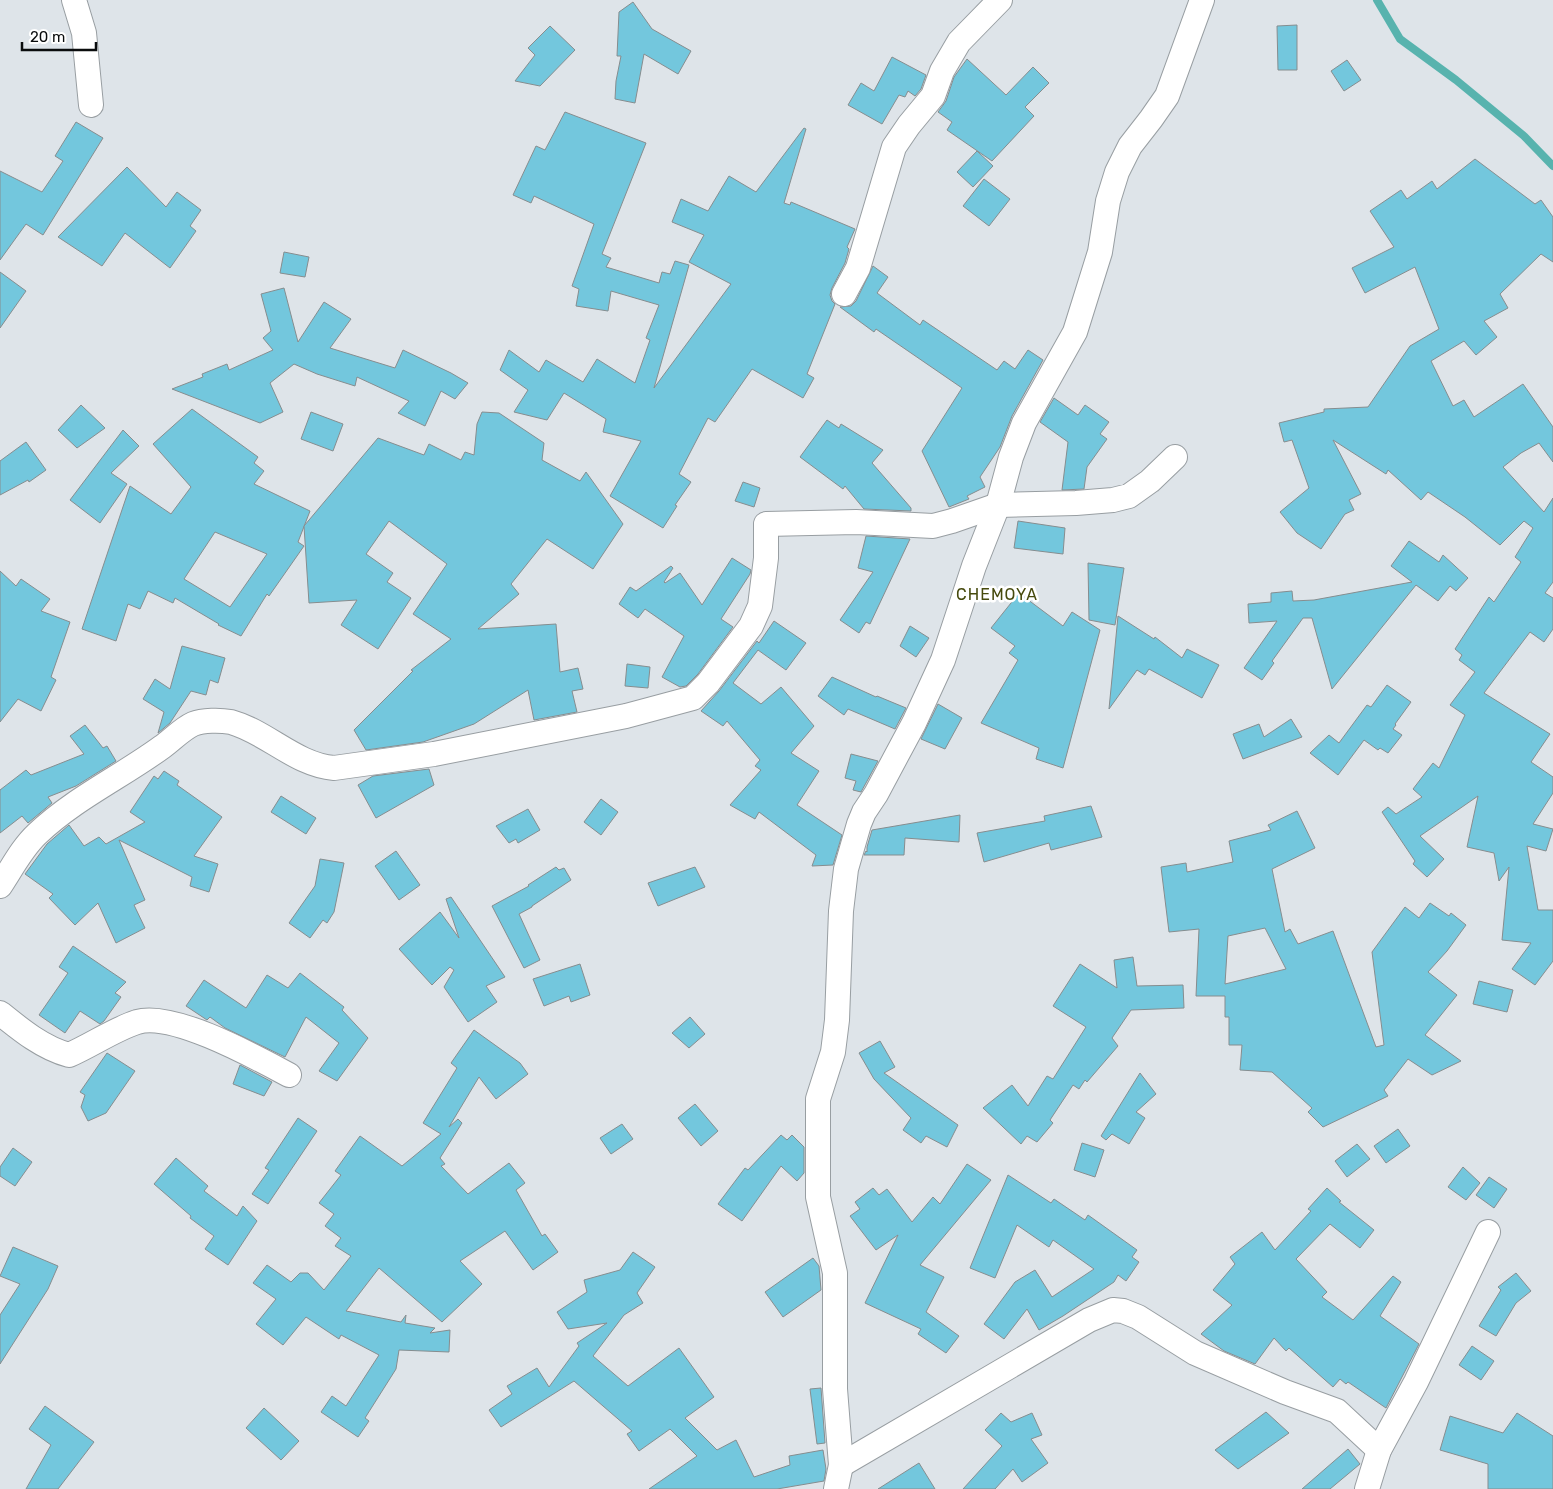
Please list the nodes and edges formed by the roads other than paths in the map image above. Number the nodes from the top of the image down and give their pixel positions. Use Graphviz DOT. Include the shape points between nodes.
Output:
graph roads {
  1 [pos="74,0"];
  2 [pos="1000,0"];
  3 [pos="1202,0"];
  4 [pos="92,105"];
  5 [pos="844,294"];
  6 [pos="1175,457"];
  7 [pos="998,505"];
  8 [pos="0,886"];
  9 [pos="0,1013"];
  10 [pos="289,1075"];
  11 [pos="1488,1232"];
  12 [pos="1379,1450"];
  13 [pos="840,1465"];
  14 [pos="836,1489"];
  15 [pos="1367,1489"];
  1 -- 4 [label="street" via="84,33"];
  2 -- 5 [label="street" via="959,42 942,71 933,96 894,147 858,268"];
  3 -- 7 [label="street" via="1167,96 1130,146 1117,172 1108,201 1100,252 1075,332 1024,423 1010,457"];
  6 -- 7 [label="street" via="1129,496 1076,503"];
  7 -- 8 [label="street" via="933,526 847,522 766,524 760,606 752,626 693,698 626,716 434,754 334,768 318,765 230,722 194,724 55,818 27,844"];
  7 -- 13 [label="street" via="943,660 914,723 864,812 846,869 834,1044 818,1098 818,1197 835,1273 835,1390"];
  9 -- 10 [label="street" via="26,1034 56,1052 69,1055 117,1030 154,1019 209,1035"];
  11 -- 12 [label="street" via="1416,1382"];
  12 -- 13 [label="street" via="1337,1410 1268,1385 1195,1353 1138,1317 1123,1310 1113,1310 1089,1320"];
  12 -- 15 [label="street"];
  13 -- 14 [label="street"];
}
